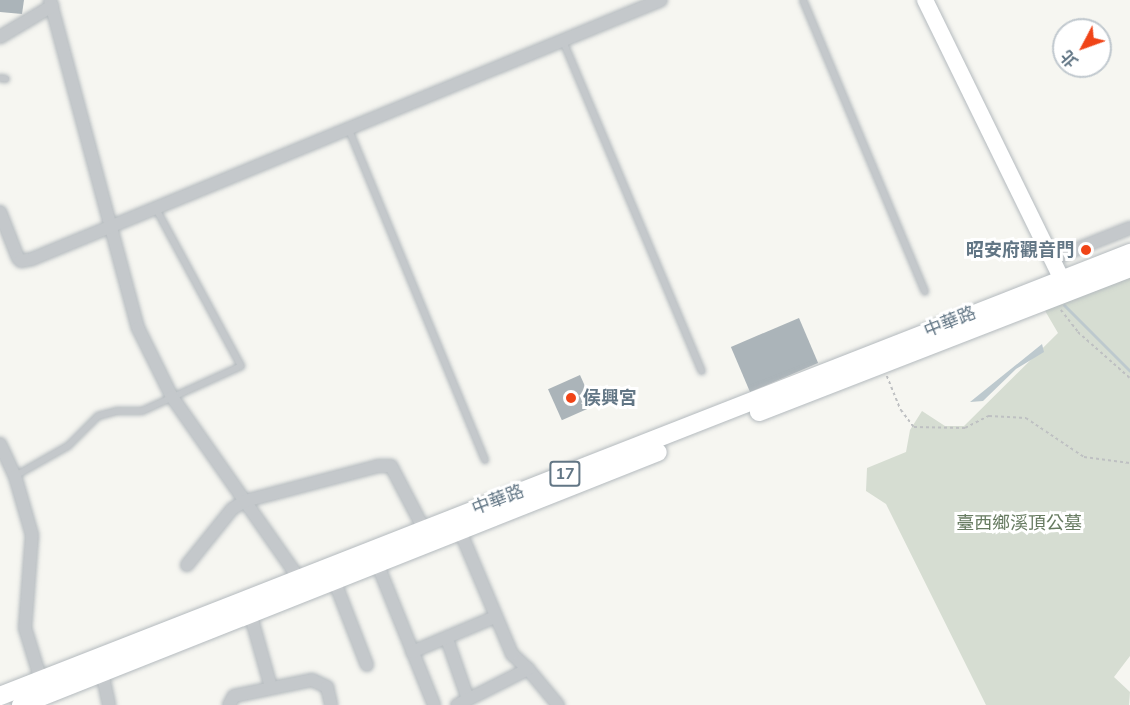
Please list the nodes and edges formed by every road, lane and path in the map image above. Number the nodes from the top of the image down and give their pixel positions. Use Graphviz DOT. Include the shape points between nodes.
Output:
graph roads {
  1 [pos="661,0"];
  2 [pos="803,0"];
  3 [pos="925,0"];
  4 [pos="51,3"];
  5 [pos="0,37"];
  6 [pos="563,41"];
  7 [pos="349,130"];
  8 [pos="156,209"];
  9 [pos="0,212"];
  10 [pos="111,227"];
  11 [pos="1130,228"];
  12 [pos="1130,253"];
  13 [pos="1052,260"];
  14 [pos="1130,268"];
  15 [pos="1062,289"];
  16 [pos="925,291"];
  17 [pos="882,364"];
  18 [pos="702,371"];
  19 [pos="1130,378"];
  20 [pos="172,397"];
  21 [pos="0,444"];
  22 [pos="484,460"];
  23 [pos="1130,463"];
  24 [pos="15,476"];
  25 [pos="245,501"];
  26 [pos="424,529"];
  27 [pos="460,531"];
  28 [pos="377,563"];
  29 [pos="187,565"];
  30 [pos="334,580"];
  31 [pos="302,584"];
  32 [pos="250,613"];
  33 [pos="495,617"];
  34 [pos="447,639"];
  35 [pos="412,652"];
  36 [pos="368,665"];
  37 [pos="528,669"];
  38 [pos="102,672"];
  39 [pos="41,680"];
  40 [pos="271,687"];
  41 [pos="0,696"];
  42 [pos="468,699"];
  43 [pos="21,705"];
  44 [pos="109,705"];
  45 [pos="229,705"];
  46 [pos="331,705"];
  47 [pos="434,705"];
  48 [pos="457,705"];
  49 [pos="558,705"];
  1 -- 6 [label="street"];
  2 -- 16 [label="lane"];
  3 -- 13 [label="street"];
  4 -- 5 [label="street"];
  4 -- 10 [label="street"];
  6 -- 7 [label="street"];
  6 -- 18 [label="lane"];
  7 -- 8 [label="street"];
  7 -- 22 [label="lane"];
  8 -- 10 [label="street"];
  8 -- 20 [label="lane" via="241,366"];
  9 -- 10 [label="street" via="21,261"];
  10 -- 20 [label="street" via="138,328"];
  11 -- 13 [label="street"];
  12 -- 15 [label="main road, 中華路 / 17"];
  13 -- 15 [label="street"];
  14 -- 15 [label="main road, 中華路 / 17"];
  15 -- 17 [label="main road, 中華路 / 17"];
  15 -- 19 [label="path" via="1078,332"];
  15 -- 26 [label="main road, 中華路 / 17"];
  17 -- 23 [label="path" via="900,410 914,427 965,428 989,416 1026,418 1084,457"];
  17 -- 27 [label="main road, 中華路 / 17"];
  20 -- 24 [label="lane" via="142,411 98,416 68,446"];
  20 -- 25 [label="street"];
  21 -- 24 [label="street"];
  24 -- 39 [label="street" via="32,535 25,628"];
  25 -- 26 [label="street" via="378,466 391,466"];
  25 -- 29 [label="street" via="232,509"];
  25 -- 31 [label="street"];
  26 -- 31 [label="main road, 中華路 / 17"];
  27 -- 28 [label="main road, 中華路 / 17"];
  27 -- 33 [label="street"];
  28 -- 30 [label="main road, 中華路 / 17"];
  28 -- 35 [label="street"];
  30 -- 31 [label="main road, 中華路 / 17"];
  30 -- 36 [label="street"];
  31 -- 32 [label="main road, 中華路 / 17"];
  31 -- 39 [label="main road, 中華路 / 17"];
  32 -- 38 [label="main road, 中華路 / 17"];
  32 -- 40 [label="street"];
  33 -- 34 [label="street"];
  33 -- 37 [label="street" via="512,654"];
  34 -- 35 [label="street"];
  34 -- 42 [label="street"];
  35 -- 47 [label="street"];
  37 -- 42 [label="street"];
  37 -- 49 [label="street"];
  38 -- 43 [label="main road, 中華路 / 17"];
  38 -- 44 [label="street"];
  39 -- 41 [label="main road, 中華路 / 17"];
  40 -- 45 [label="street" via="234,696"];
  40 -- 46 [label="street" via="320,682 327,687"];
  42 -- 48 [label="street"];
}
